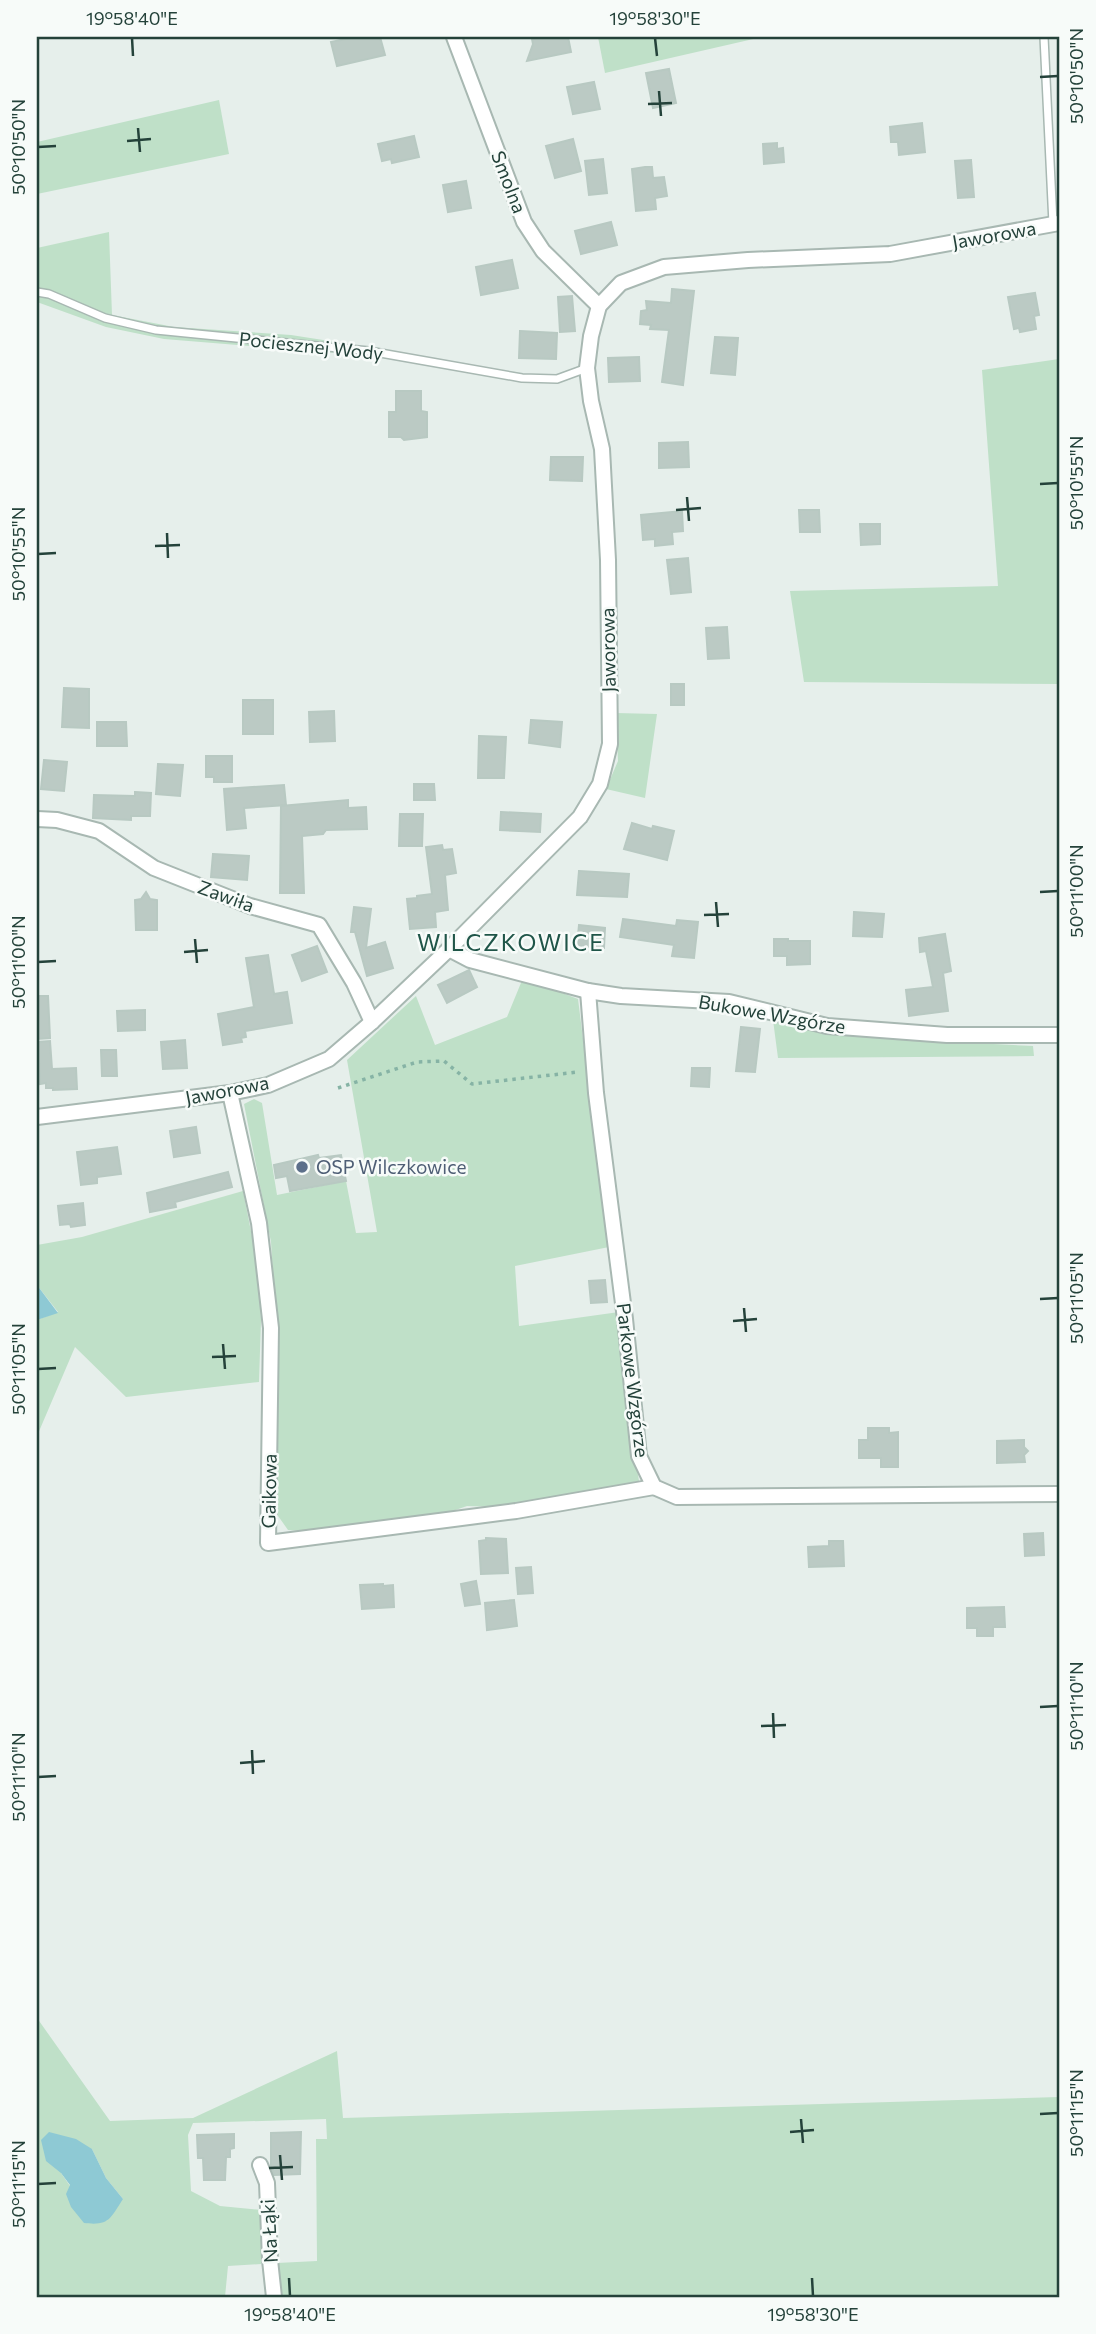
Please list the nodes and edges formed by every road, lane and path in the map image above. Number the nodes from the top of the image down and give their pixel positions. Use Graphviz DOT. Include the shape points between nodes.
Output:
graph roads {
  1 [pos="454,37"];
  2 [pos="1044,37"];
  3 [pos="1056,223"];
  4 [pos="37,292"];
  5 [pos="599,306"];
  6 [pos="587,368"];
  7 [pos="37,819"];
  8 [pos="449,949"];
  9 [pos="588,991"];
  10 [pos="372,1022"];
  11 [pos="1059,1035"];
  12 [pos="594,1071"];
  13 [pos="338,1088"];
  14 [pos="230,1093"];
  15 [pos="37,1118"];
  16 [pos="654,1487"];
  17 [pos="1059,1494"];
  18 [pos="260,2165"];
  19 [pos="274,2297"];
  1 -- 5 [label="street, Smolna" via="524,222 543,251"];
  2 -- 3 [label="lane"];
  3 -- 5 [label="street, Jaworowa" via="890,254 664,267 621,283"];
  4 -- 6 [label="lane, Pociesznej Wody" via="105,318 156,330 369,351 522,378 557,379"];
  5 -- 6 [label="street, Jaworowa"];
  6 -- 8 [label="street, Jaworowa" via="602,450 610,744 600,784 580,817"];
  7 -- 10 [label="street, Zawiła" via="99,831 154,868 250,906 319,925"];
  8 -- 9 [label="street, Bukowe Wzgórze" via="470,960"];
  8 -- 10 [label="street, Jaworowa"];
  9 -- 11 [label="street, Bukowe Wzgórze" via="729,1002 827,1026 947,1035"];
  9 -- 12 [label="street, Parkowe Wzgórze"];
  10 -- 14 [label="street, Jaworowa" via="329,1059 268,1084"];
  12 -- 13 [label="path" via="472,1083 444,1061 416,1062"];
  12 -- 16 [label="street, Parkowe Wzgórze" via="639,1456"];
  14 -- 15 [label="street, Jaworowa"];
  14 -- 16 [label="street, Gaikowa" via="259,1223 271,1328 268,1543 516,1511"];
  16 -- 17 [label="street" via="677,1497"];
  18 -- 19 [label="street, Na Łąki" via="267,2183"];
}
